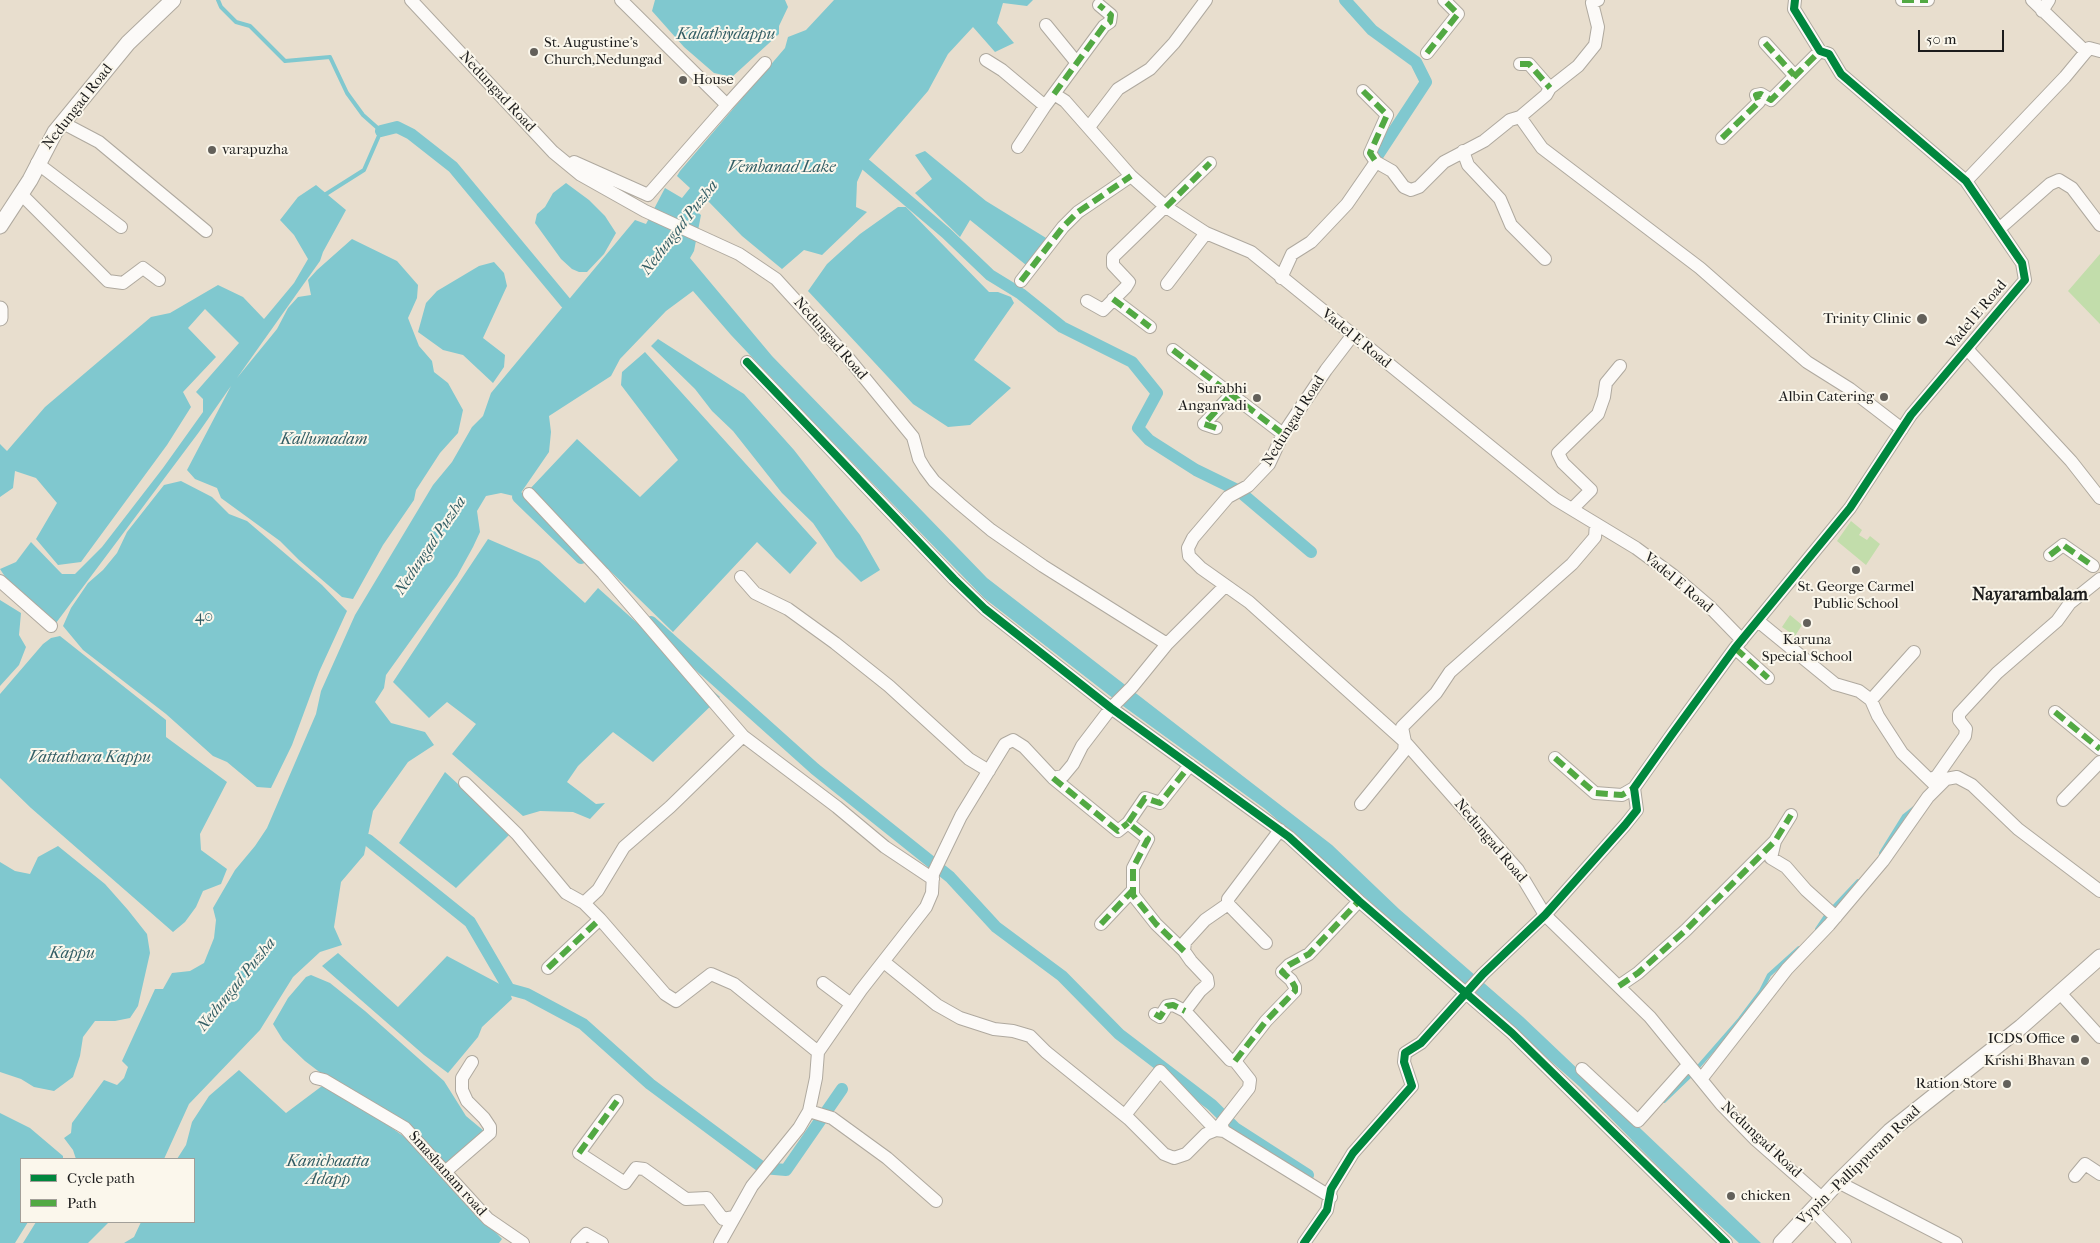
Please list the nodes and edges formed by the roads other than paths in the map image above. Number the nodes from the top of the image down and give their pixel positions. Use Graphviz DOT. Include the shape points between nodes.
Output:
graph roads {
  1 [pos="173,0"];
  2 [pos="411,0"];
  3 [pos="621,0"];
  4 [pos="1206,0"];
  5 [pos="1444,0"];
  6 [pos="1795,0"];
  7 [pos="1902,0"];
  8 [pos="1928,0"];
  9 [pos="2032,0"];
  10 [pos="1593,1"];
  11 [pos="1099,5"];
  12 [pos="2045,5"];
  13 [pos="1046,25"];
  14 [pos="1765,43"];
  15 [pos="1820,51"];
  16 [pos="2100,51"];
  17 [pos="2086,52"];
  18 [pos="1427,53"];
  19 [pos="986,60"];
  20 [pos="764,63"];
  21 [pos="1077,63"];
  22 [pos="1520,64"];
  23 [pos="1794,75"];
  24 [pos="1550,88"];
  25 [pos="1363,91"];
  26 [pos="1054,94"];
  27 [pos="727,105"];
  28 [pos="1045,106"];
  29 [pos="1520,117"];
  30 [pos="63,123"];
  31 [pos="1089,127"];
  32 [pos="1722,138"];
  33 [pos="1018,147"];
  34 [pos="1463,151"];
  35 [pos="554,152"];
  36 [pos="38,162"];
  37 [pos="1376,162"];
  38 [pos="1210,163"];
  39 [pos="1131,176"];
  40 [pos="1966,181"];
  41 [pos="21,194"];
  42 [pos="1166,207"];
  43 [pos="2100,225"];
  44 [pos="0,226"];
  45 [pos="121,227"];
  46 [pos="1999,229"];
  47 [pos="206,231"];
  48 [pos="1206,233"];
  49 [pos="1545,259"];
  50 [pos="1281,278"];
  51 [pos="159,280"];
  52 [pos="1021,281"];
  53 [pos="1167,284"];
  54 [pos="1113,299"];
  55 [pos="1087,301"];
  56 [pos="0,309"];
  57 [pos="0,318"];
  58 [pos="1150,327"];
  59 [pos="1352,336"];
  60 [pos="1967,349"];
  61 [pos="1173,350"];
  62 [pos="747,362"];
  63 [pos="1620,366"];
  64 [pos="1231,395"];
  65 [pos="1216,428"];
  66 [pos="1902,429"];
  67 [pos="1283,434"];
  68 [pos="529,494"];
  69 [pos="2100,498"];
  70 [pos="1572,509"];
  71 [pos="1596,524"];
  72 [pos="2050,555"];
  73 [pos="2098,566"];
  74 [pos="741,577"];
  75 [pos="2100,579"];
  76 [pos="0,581"];
  77 [pos="1225,586"];
  78 [pos="1758,620"];
  79 [pos="51,626"];
  80 [pos="1167,644"];
  81 [pos="1738,644"];
  82 [pos="1914,652"];
  83 [pos="1768,678"];
  84 [pos="1871,700"];
  85 [pos="1111,708"];
  86 [pos="2055,712"];
  87 [pos="743,736"];
  88 [pos="1405,742"];
  89 [pos="2100,750"];
  90 [pos="1555,758"];
  91 [pos="2100,762"];
  92 [pos="1190,765"];
  93 [pos="989,771"];
  94 [pos="1053,778"];
  95 [pos="465,783"];
  96 [pos="1935,784"];
  97 [pos="1634,788"];
  98 [pos="2063,800"];
  99 [pos="1361,804"];
  100 [pos="1791,815"];
  101 [pos="1128,823"];
  102 [pos="1280,830"];
  103 [pos="1775,841"];
  104 [pos="933,877"];
  105 [pos="1133,890"];
  106 [pos="2100,891"];
  107 [pos="1359,901"];
  108 [pos="584,903"];
  109 [pos="1228,904"];
  110 [pos="1832,913"];
  111 [pos="1545,915"];
  112 [pos="600,919"];
  113 [pos="1101,924"];
  114 [pos="1266,943"];
  115 [pos="1184,951"];
  116 [pos="2100,957"];
  117 [pos="884,962"];
  118 [pos="548,968"];
  119 [pos="823,983"];
  120 [pos="1619,986"];
  121 [pos="1467,993"];
  122 [pos="2060,993"];
  123 [pos="851,1004"];
  124 [pos="1185,1010"];
  125 [pos="1155,1014"];
  126 [pos="2100,1037"];
  127 [pos="818,1052"];
  128 [pos="1235,1061"];
  129 [pos="472,1062"];
  130 [pos="1688,1065"];
  131 [pos="1582,1069"];
  132 [pos="1700,1077"];
  133 [pos="316,1078"];
  134 [pos="616,1101"];
  135 [pos="809,1111"];
  136 [pos="1125,1116"];
  137 [pos="1223,1124"];
  138 [pos="445,1172"];
  139 [pos="2100,1174"];
  140 [pos="2075,1176"];
  141 [pos="1838,1182"];
  142 [pos="1330,1197"];
  143 [pos="1822,1198"];
  144 [pos="936,1201"];
  145 [pos="1818,1215"];
  146 [pos="734,1217"];
  147 [pos="524,1243"];
  148 [pos="577,1243"];
  149 [pos="602,1243"];
  150 [pos="720,1243"];
  151 [pos="1304,1243"];
  152 [pos="1726,1243"];
  153 [pos="1781,1243"];
  154 [pos="1845,1243"];
  155 [pos="1956,1243"];
  1 -- 30 [label="main road, Nedungad Road" via="128,43"];
  2 -- 35 [label="street, Nedungad Road"];
  3 -- 27 [label="street"];
  4 -- 31 [label="street" via="1174,43 1150,69 1118,89"];
  5 -- 18 [label="street" via="1458,14"];
  6 -- 15 [label="street, Vadel E Road" via="1794,9"];
  7 -- 8 [label="street"];
  9 -- 12 [label="street"];
  10 -- 24 [label="street" via="1598,27 1595,44 1578,66"];
  11 -- 21 [label="street" via="1111,15 1110,22"];
  12 -- 17 [label="street"];
  13 -- 21 [label="street"];
  14 -- 23 [label="street"];
  15 -- 23 [label="street"];
  15 -- 40 [label="street, Vadel E Road" via="1829,54 1841,74"];
  16 -- 17 [label="street" via="2089,48"];
  17 -- 40 [label="street"];
  19 -- 28 [label="street"];
  20 -- 27 [label="street"];
  21 -- 26 [label="street"];
  22 -- 24 [label="street" via="1529,64"];
  23 -- 32 [label="street" via="1770,100 1761,94 1756,95 1759,102"];
  24 -- 29 [label="street"];
  25 -- 37 [label="street" via="1387,115 1370,153"];
  26 -- 28 [label="street"];
  26 -- 31 [label="street, Vadel E Road"];
  27 -- 35 [label="street" via="648,195"];
  28 -- 33 [label="street"];
  29 -- 34 [label="street" via="1510,120 1484,141"];
  29 -- 66 [label="street" via="1542,148 1700,268 1807,362 1850,389"];
  30 -- 36 [label="main road, Nedungad Road"];
  30 -- 47 [label="street" via="99,142"];
  31 -- 39 [label="street, Vadel E Road"];
  34 -- 37 [label="street" via="1444,162 1419,187 1411,190 1404,187 1392,171"];
  34 -- 49 [label="street" via="1468,165 1500,199 1511,225"];
  35 -- 80 [label="street, Nedungad Road" via="581,175 751,261 776,279 849,359 913,437 919,459 934,481 991,530"];
  36 -- 41 [label="main road, Nedungad Road"];
  36 -- 45 [label="street"];
  37 -- 50 [label="street" via="1347,204 1311,242 1292,254"];
  38 -- 42 [label="street"];
  39 -- 42 [label="street, Vadel E Road"];
  39 -- 52 [label="street" via="1078,212"];
  40 -- 46 [label="street, Vadel E Road"];
  41 -- 44 [label="main road, Nedungad Road"];
  41 -- 51 [label="street" via="108,282 123,283 143,268"];
  42 -- 48 [label="street, Vadel E Road"];
  42 -- 54 [label="street" via="1113,258 1113,265 1129,282"];
  43 -- 46 [label="street" via="2072,188 2059,180 2050,184"];
  46 -- 60 [label="street, Vadel E Road" via="2022,263 2025,280"];
  48 -- 50 [label="street, Vadel E Road" via="1251,252"];
  48 -- 53 [label="street"];
  50 -- 59 [label="street, Vadel E Road"];
  54 -- 55 [label="street" via="1103,310"];
  54 -- 58 [label="street"];
  56 -- 57 [label="main road"];
  59 -- 67 [label="street, Nedungad Road"];
  59 -- 70 [label="street, Vadel E Road" via="1555,499"];
  60 -- 66 [label="street, Vadel E Road"];
  60 -- 69 [label="street" via="2071,461"];
  61 -- 64 [label="street"];
  62 -- 85 [label="street" via="985,609"];
  63 -- 70 [label="street" via="1606,383 1598,414 1558,453 1563,463 1591,490"];
  64 -- 65 [label="street" via="1204,424"];
  64 -- 67 [label="street"];
  66 -- 78 [label="street, Vadel E Road" via="1850,508"];
  67 -- 77 [label="street, Nedungad Road" via="1269,464 1248,486 1228,497 1188,548 1189,556"];
  68 -- 87 [label="street" via="603,573"];
  70 -- 71 [label="street, Vadel E Road"];
  71 -- 81 [label="street, Vadel E Road" via="1674,576 1709,606"];
  71 -- 88 [label="street" via="1595,537 1572,564 1450,672 1436,693 1402,727"];
  72 -- 73 [label="street" via="2063,545"];
  74 -- 93 [label="street" via="756,593 788,609 835,643 889,686 969,758"];
  75 -- 96 [label="street" via="2070,603 2057,621 2004,667 1959,714 1966,729 1965,736 1937,776"];
  76 -- 79 [label="street"];
  77 -- 80 [label="street"];
  77 -- 88 [label="street, Nedungad Road" via="1249,602"];
  78 -- 81 [label="street, Vadel E Road"];
  78 -- 84 [label="street" via="1835,684 1859,691"];
  80 -- 85 [label="street"];
  81 -- 83 [label="street"];
  81 -- 97 [label="street"];
  82 -- 84 [label="street"];
  84 -- 96 [label="street" via="1902,753"];
  85 -- 92 [label="street"];
  85 -- 94 [label="street" via="1082,746 1073,764 1063,776"];
  86 -- 89 [label="street"];
  87 -- 104 [label="street" via="885,847"];
  87 -- 108 [label="street" via="624,847 598,890"];
  88 -- 99 [label="street" via="1404,751"];
  88 -- 111 [label="street, Nedungad Road" via="1518,870"];
  90 -- 97 [label="street" via="1595,793 1622,795"];
  91 -- 98 [label="street"];
  92 -- 101 [label="street" via="1160,804 1145,798"];
  92 -- 102 [label="street"];
  93 -- 94 [label="street" via="1006,744 1013,740"];
  93 -- 104 [label="street" via="961,816"];
  94 -- 101 [label="street" via="1118,831"];
  95 -- 108 [label="street" via="517,834 566,893"];
  96 -- 106 [label="street" via="1957,777 1972,785 2018,829"];
  96 -- 110 [label="street" via="1883,860"];
  97 -- 111 [label="street" via="1637,810"];
  100 -- 103 [label="street"];
  101 -- 105 [label="street" via="1148,839 1133,868"];
  102 -- 107 [label="street"];
  102 -- 109 [label="street" via="1228,899"];
  103 -- 110 [label="street" via="1771,858 1786,867"];
  103 -- 120 [label="street" via="1686,930"];
  104 -- 117 [label="street" via="932,893 926,907"];
  105 -- 113 [label="street"];
  105 -- 115 [label="street" via="1133,895 1156,924"];
  107 -- 121 [label="street"];
  107 -- 128 [label="street" via="1309,954 1282,972 1296,987 1295,991"];
  108 -- 112 [label="street"];
  109 -- 114 [label="street"];
  109 -- 115 [label="street" via="1204,920 1185,942"];
  110 -- 132 [label="street"];
  111 -- 120 [label="street, Nedungad Road"];
  111 -- 121 [label="street"];
  112 -- 118 [label="street"];
  112 -- 127 [label="street" via="665,994 676,1001 711,974 734,984"];
  115 -- 124 [label="street" via="1207,978 1208,984"];
  116 -- 122 [label="main road, Vypin - Pallippuram Road"];
  117 -- 123 [label="street"];
  117 -- 136 [label="street" via="938,1006 960,1018 1030,1036"];
  119 -- 123 [label="street"];
  120 -- 130 [label="street, Nedungad Road" via="1650,1017"];
  121 -- 142 [label="street" via="1421,1043 1405,1053 1404,1062 1412,1086 1353,1153 1331,1189"];
  121 -- 152 [label="street"];
  122 -- 126 [label="street"];
  122 -- 141 [label="main road, Vypin - Pallippuram Road" via="1890,1131"];
  123 -- 127 [label="street"];
  124 -- 125 [label="street" via="1173,1005 1167,1006 1160,1017"];
  124 -- 128 [label="street" via="1230,1060"];
  127 -- 135 [label="street"];
  128 -- 137 [label="street" via="1250,1080 1249,1088"];
  129 -- 138 [label="street" via="462,1078 462,1090 467,1101 490,1127 490,1133"];
  130 -- 131 [label="street" via="1638,1121"];
  130 -- 132 [label="street, Nedungad Road"];
  132 -- 143 [label="street, Nedungad Road" via="1756,1140"];
  133 -- 138 [label="street, Smashanam road" via="405,1128"];
  134 -- 146 [label="street" via="579,1153 624,1183 636,1168 644,1170 686,1198 707,1198 723,1219"];
  135 -- 144 [label="street" via="832,1118 887,1158"];
  135 -- 146 [label="street" via="752,1186"];
  136 -- 137 [label="street" via="1164,1154 1174,1158 1186,1154 1200,1138"];
  136 -- 137 [label="street" via="1160,1071"];
  137 -- 142 [label="street"];
  138 -- 147 [label="street, Smashanam road" via="488,1219"];
  139 -- 140 [label="street" via="2085,1164"];
  141 -- 143 [label="main road, Vypin - Pallippuram Road"];
  141 -- 155 [label="street"];
  142 -- 151 [label="street" via="1326,1210"];
  143 -- 153 [label="main road, Vypin - Pallippuram Road"];
  145 -- 154 [label="street"];
  146 -- 150 [label="street"];
  148 -- 149 [label="street" via="586,1234"];
}
